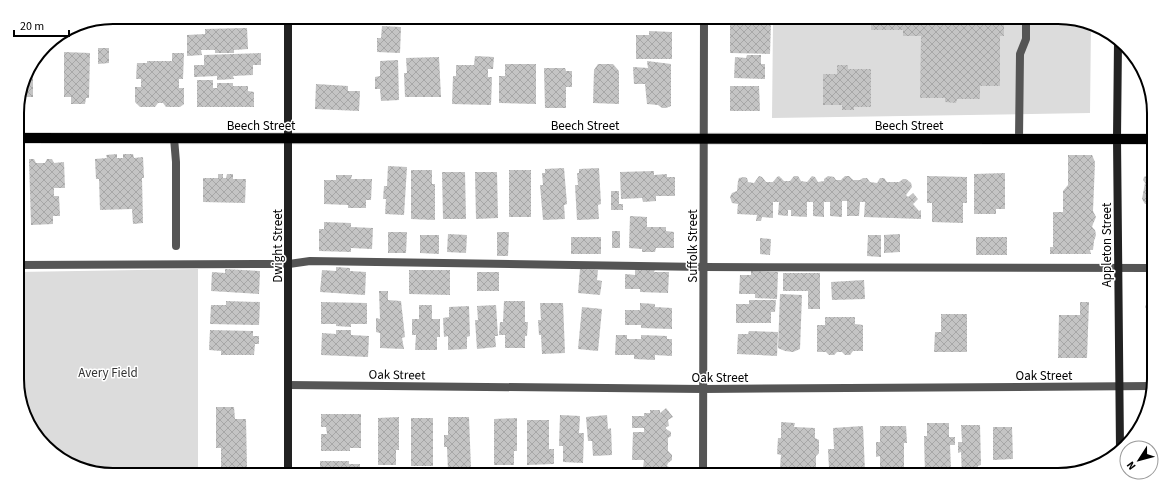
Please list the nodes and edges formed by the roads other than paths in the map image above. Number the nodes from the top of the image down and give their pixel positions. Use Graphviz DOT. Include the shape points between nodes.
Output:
graph roads {
  1 [pos="288,24"];
  2 [pos="704,24"];
  3 [pos="1026,24"];
  4 [pos="1118,47"];
  5 [pos="24,138"];
  6 [pos="174,138"];
  7 [pos="288,138"];
  8 [pos="704,138"];
  9 [pos="1019,138"];
  10 [pos="1117,138"];
  11 [pos="1147,139"];
  12 [pos="176,246"];
  13 [pos="24,264"];
  14 [pos="289,264"];
  15 [pos="704,267"];
  16 [pos="1118,268"];
  17 [pos="1147,268"];
  18 [pos="288,385"];
  19 [pos="1119,386"];
  20 [pos="1146,386"];
  21 [pos="703,389"];
  22 [pos="1120,440"];
  23 [pos="288,468"];
  24 [pos="703,468"];
  1 -- 7 [label="street, Dwight Street"];
  2 -- 8 [label="street, Suffolk Street"];
  3 -- 9 [label="street" via="1026,39 1020,54"];
  4 -- 10 [label="street, Appleton Street"];
  5 -- 6 [label="main road, Beech Street"];
  6 -- 7 [label="main road, Beech Street"];
  6 -- 12 [label="street"];
  7 -- 8 [label="main road, Beech Street"];
  7 -- 14 [label="street, Dwight Street"];
  8 -- 9 [label="main road, Beech Street"];
  8 -- 15 [label="street, Suffolk Street"];
  9 -- 10 [label="main road, Beech Street"];
  10 -- 11 [label="main road, Beech Street"];
  10 -- 16 [label="street, Appleton Street"];
  13 -- 14 [label="street"];
  14 -- 15 [label="street" via="310,261"];
  14 -- 18 [label="street, Dwight Street"];
  15 -- 16 [label="street"];
  15 -- 21 [label="street, Suffolk Street"];
  16 -- 17 [label="street"];
  16 -- 19 [label="street, Appleton Street"];
  18 -- 21 [label="street, Oak Street"];
  18 -- 23 [label="street, Dwight Street"];
  19 -- 20 [label="street, Oak Street"];
  19 -- 21 [label="street, Oak Street"];
  19 -- 22 [label="street, Appleton Street"];
  21 -- 24 [label="street, Suffolk Street"];
}
